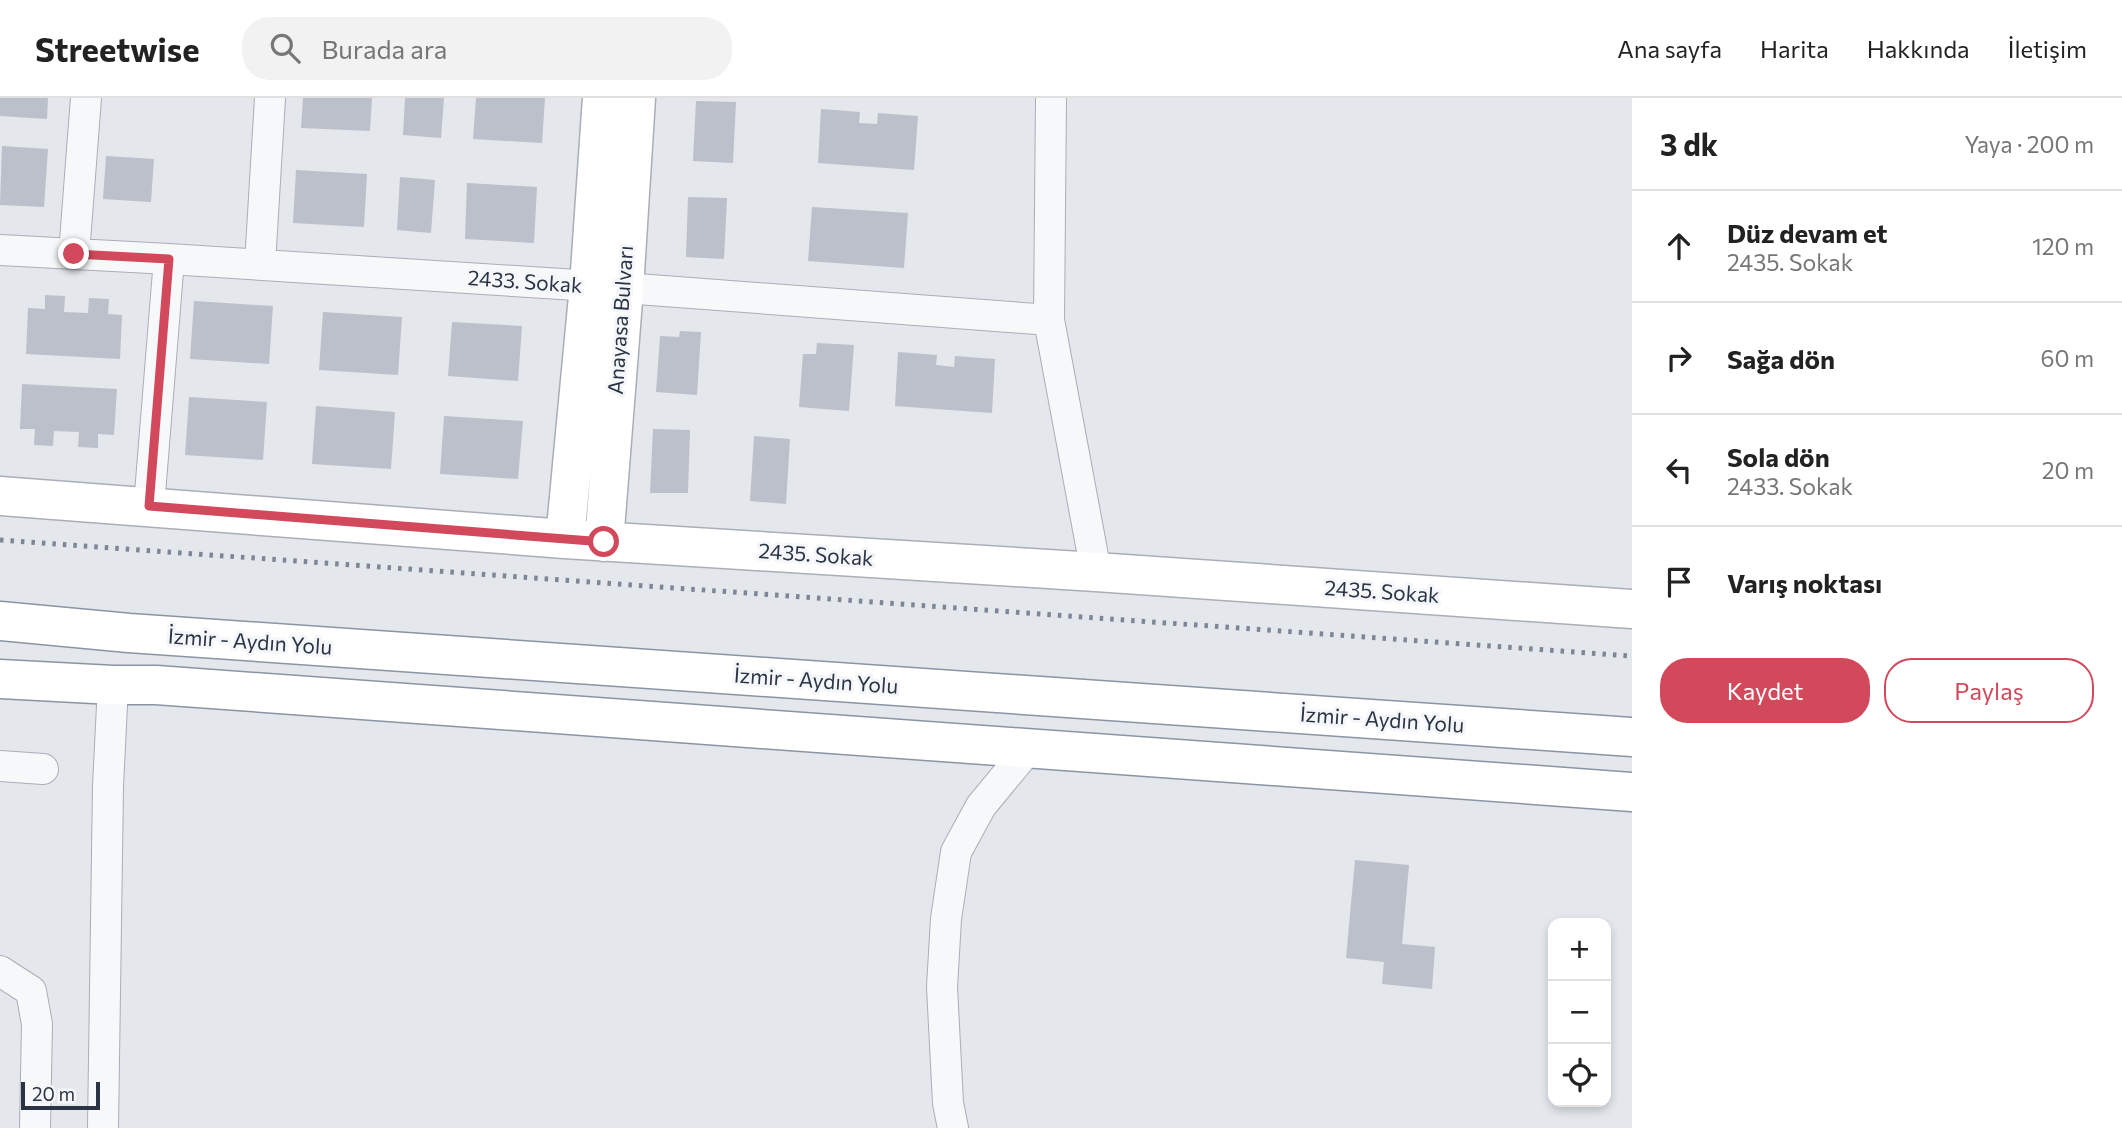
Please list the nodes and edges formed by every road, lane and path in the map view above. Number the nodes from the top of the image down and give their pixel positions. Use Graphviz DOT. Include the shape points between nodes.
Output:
graph roads {
  1 [pos="86,98"];
  2 [pos="270,98"];
  3 [pos="602,98"];
  4 [pos="636,98"];
  5 [pos="1051,98"];
  6 [pos="0,250"];
  7 [pos="74,254"];
  8 [pos="169,259"];
  9 [pos="260,264"];
  10 [pos="607,287"];
  11 [pos="1049,320"];
  12 [pos="0,496"];
  13 [pos="149,506"];
  14 [pos="565,539"];
  15 [pos="604,542"];
  16 [pos="1096,572"];
  17 [pos="1632,609"];
  18 [pos="0,621"];
  19 [pos="0,679"];
  20 [pos="113,684"];
  21 [pos="1632,737"];
  22 [pos="1029,748"];
  23 [pos="0,766"];
  24 [pos="43,769"];
  25 [pos="1632,792"];
  26 [pos="0,971"];
  27 [pos="35,1128"];
  28 [pos="103,1128"];
  29 [pos="953,1128"];
  1 -- 7 [label="street"];
  2 -- 9 [label="street"];
  3 -- 10 [label="main road, Anayasa Bulvarı"];
  4 -- 10 [label="main road, Anayasa Bulvarı"];
  5 -- 11 [label="street"];
  6 -- 7 [label="street, 2433. Sokak"];
  7 -- 8 [label="street, 2433. Sokak"];
  8 -- 9 [label="street, 2433. Sokak"];
  8 -- 13 [label="street"];
  9 -- 10 [label="street, 2433. Sokak"];
  10 -- 11 [label="street, 2433. Sokak"];
  10 -- 14 [label="main road, Anayasa Bulvarı"];
  10 -- 15 [label="main road, Anayasa Bulvarı"];
  11 -- 16 [label="street"];
  12 -- 13 [label="main road, 2435. Sokak"];
  13 -- 14 [label="main road, 2435. Sokak"];
  14 -- 15 [label="main road, 2435. Sokak"];
  15 -- 16 [label="main road, 2435. Sokak"];
  16 -- 17 [label="main road, 2435. Sokak"];
  18 -- 21 [label="main road, İzmir - Aydın Yolu"];
  19 -- 20 [label="main road"];
  20 -- 22 [label="main road"];
  20 -- 28 [label="street"];
  22 -- 25 [label="main road"];
  22 -- 29 [label="street" via="981,806 956,852 942,988"];
  23 -- 24 [label="street"];
  26 -- 27 [label="street" via="31,990 37,1024"];
}
